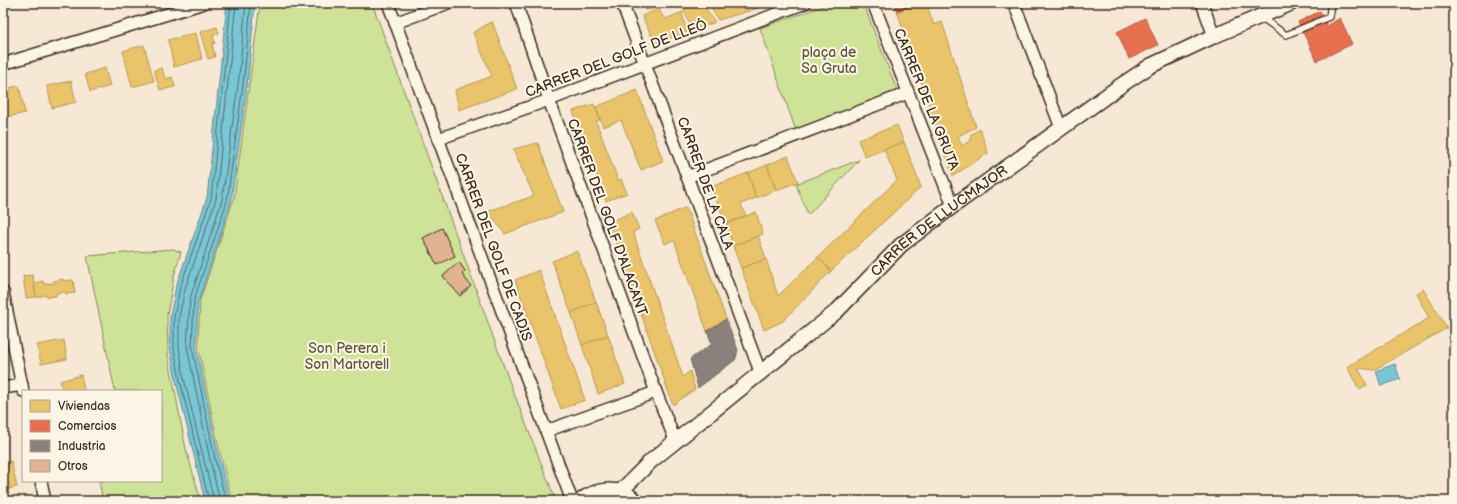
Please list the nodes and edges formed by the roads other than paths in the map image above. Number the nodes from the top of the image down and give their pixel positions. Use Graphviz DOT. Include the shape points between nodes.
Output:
graph roads {
  1 [pos="204,3"];
  2 [pos="388,3"];
  3 [pos="448,3"];
  4 [pos="516,3"];
  5 [pos="622,3"];
  6 [pos="805,3"];
  7 [pos="872,3"];
  8 [pos="1014,3"];
  9 [pos="1202,3"];
  10 [pos="1331,3"];
  11 [pos="1288,4"];
  12 [pos="1260,16"];
  13 [pos="395,23"];
  14 [pos="1214,36"];
  15 [pos="645,63"];
  16 [pos="3,64"];
  17 [pos="908,93"];
  18 [pos="549,100"];
  19 [pos="1061,128"];
  20 [pos="438,140"];
  21 [pos="688,177"];
  22 [pos="954,206"];
  23 [pos="3,292"];
  24 [pos="760,374"];
  25 [pos="3,388"];
  26 [pos="22,388"];
  27 [pos="656,392"];
  28 [pos="546,432"];
  29 [pos="675,440"];
  30 [pos="41,482"];
  31 [pos="621,491"];
  32 [pos="43,500"];
  33 [pos="572,501"];
  34 [pos="580,501"];
  35 [pos="636,501"];
  1 -- 16 [label="street"];
  2 -- 13 [label="street, CARRER DEL GOLF DE CADIS"];
  3 -- 13 [label="street"];
  4 -- 18 [label="street, CARRER DEL GOLF D'ALACANT"];
  5 -- 15 [label="street, CARRER DE LA CALA"];
  6 -- 15 [label="street, CARRER DEL GOLF DE LLEÓ"];
  7 -- 17 [label="street, CARRER DE LA GRUTA"];
  8 -- 19 [label="street"];
  9 -- 14 [label="street"];
  10 -- 12 [label="lane" via="1329,17 1286,35"];
  11 -- 12 [label="street, CARRER DE LLUCMAJOR"];
  12 -- 14 [label="street, CARRER DE LLUCMAJOR"];
  13 -- 20 [label="street, CARRER DEL GOLF DE CADIS"];
  14 -- 19 [label="street, CARRER DE LLUCMAJOR" via="1150,66"];
  15 -- 18 [label="street, CARRER DEL GOLF DE LLEÓ"];
  15 -- 21 [label="street, CARRER DE LA CALA"];
  17 -- 21 [label="street"];
  17 -- 22 [label="street, CARRER DE LA GRUTA"];
  18 -- 20 [label="street, CARRER DEL GOLF DE LLEÓ"];
  18 -- 27 [label="street, CARRER DEL GOLF D'ALACANT"];
  19 -- 22 [label="street, CARRER DE LLUCMAJOR"];
  20 -- 28 [label="street, CARRER DEL GOLF DE CADIS"];
  21 -- 24 [label="street, CARRER DE LA CALA"];
  22 -- 24 [label="street, CARRER DE LLUCMAJOR" via="901,245 837,311"];
  23 -- 26 [label="street"];
  24 -- 29 [label="street, CARRER DE LLUCMAJOR"];
  25 -- 26 [label="street"];
  27 -- 28 [label="street"];
  27 -- 29 [label="street, CARRER DEL GOLF D'ALACANT"];
  28 -- 33 [label="street, CARRER DEL GOLF DE CADIS"];
  29 -- 31 [label="street, CARRER DE LLUCMAJOR" via="650,460"];
  30 -- 32 [label="street"];
  31 -- 34 [label="street" via="609,490"];
  31 -- 35 [label="street"];
}
